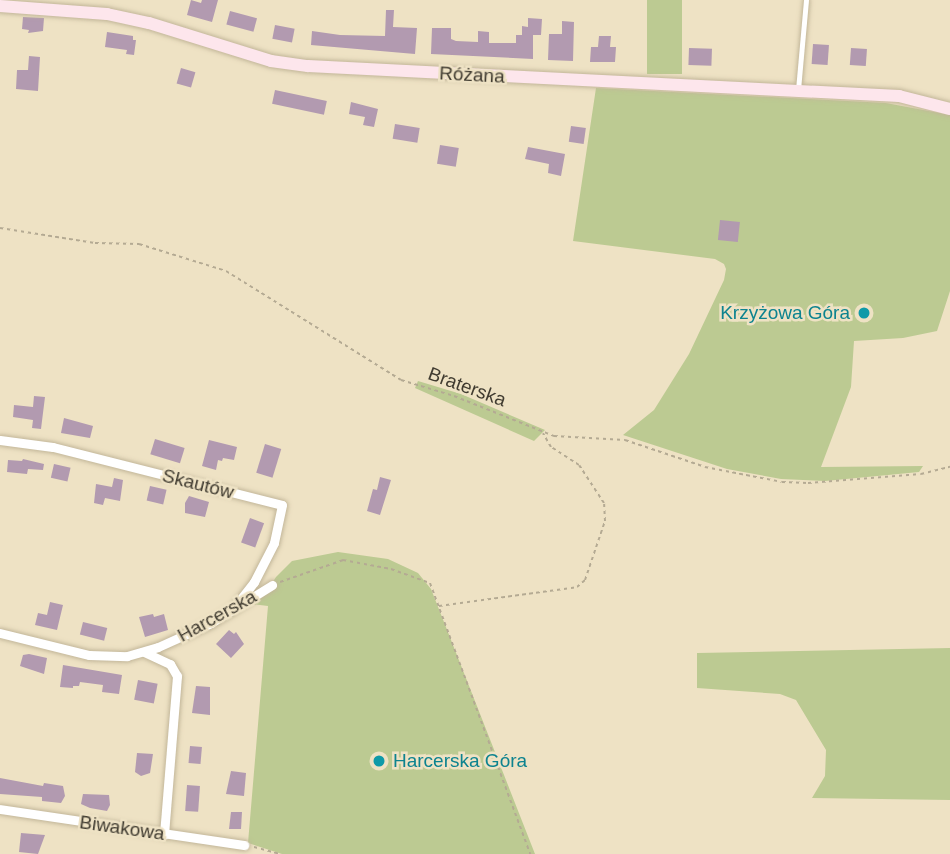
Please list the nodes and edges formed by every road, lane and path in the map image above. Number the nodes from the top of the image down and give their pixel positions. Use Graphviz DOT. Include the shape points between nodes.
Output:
graph roads {
  1 [pos="806,0"];
  2 [pos="0,6"];
  3 [pos="798,91"];
  4 [pos="950,109"];
  5 [pos="0,228"];
  6 [pos="542,432"];
  7 [pos="0,440"];
  8 [pos="950,467"];
  9 [pos="272,584"];
  10 [pos="437,607"];
  11 [pos="232,610"];
  12 [pos="0,634"];
  13 [pos="144,652"];
  14 [pos="0,809"];
  15 [pos="164,834"];
  16 [pos="244,845"];
  17 [pos="280,854"];
  18 [pos="530,854"];
  1 -- 3 [label="lane"];
  2 -- 3 [label="street, Różana" via="107,14 271,61 307,66"];
  3 -- 4 [label="street, Różana" via="911,98"];
  5 -- 6 [label="path, Braterska" via="95,243 139,244 226,271 401,380"];
  6 -- 8 [label="path, Braterska" via="625,440 705,467 782,482 909,475"];
  6 -- 10 [label="path" via="551,447 579,465 604,503 605,521 585,580 577,587"];
  7 -- 11 [label="street, Skautów" via="53,447 282,506 274,544 254,582"];
  9 -- 10 [label="path, Harcerska" via="342,560 391,569 430,583"];
  9 -- 11 [label="street, Harcerska"];
  10 -- 18 [label="path"];
  11 -- 13 [label="street, Harcerska"];
  12 -- 13 [label="street, Harcerska" via="89,655"];
  13 -- 15 [label="street" via="167,661 177,676"];
  14 -- 15 [label="street, Biwakowa"];
  15 -- 16 [label="street, Biwakowa"];
  16 -- 17 [label="path"];
}
